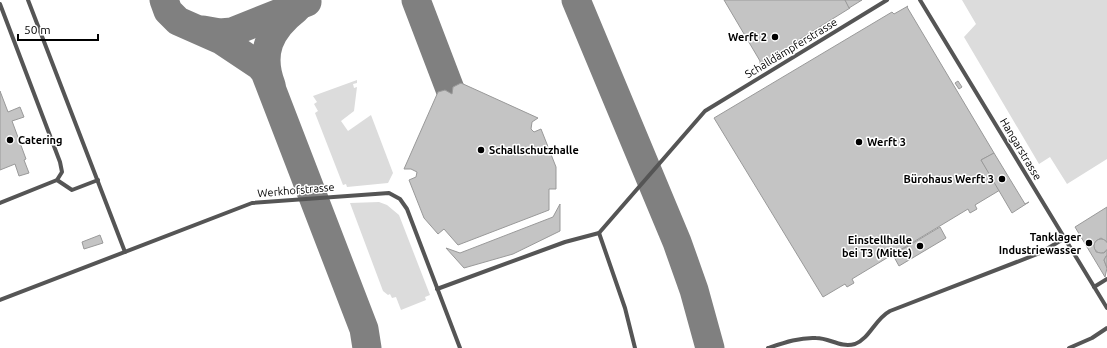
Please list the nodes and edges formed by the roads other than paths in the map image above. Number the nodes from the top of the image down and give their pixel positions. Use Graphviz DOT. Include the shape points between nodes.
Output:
graph roads {
  1 [pos="28,0"];
  2 [pos="887,0"];
  3 [pos="920,0"];
  4 [pos="0,4"];
  5 [pos="57,180"];
  6 [pos="98,180"];
  7 [pos="0,203"];
  8 [pos="599,234"];
  9 [pos="1065,238"];
  10 [pos="125,252"];
  11 [pos="1107,279"];
  12 [pos="1094,286"];
  13 [pos="437,290"];
  14 [pos="0,300"];
  15 [pos="1107,308"];
  16 [pos="1107,328"];
  17 [pos="460,348"];
  18 [pos="635,348"];
  19 [pos="768,348"];
  20 [pos="1069,348"];
  1 -- 6 [label="lane"];
  2 -- 8 [label="lane, Schalldämpferstrasse" via="705,111"];
  3 -- 9 [label="lane, Hangarstrasse"];
  4 -- 5 [label="lane" via="60,162 62,172"];
  5 -- 6 [label="lane" via="72,190"];
  5 -- 7 [label="lane"];
  6 -- 10 [label="lane"];
  8 -- 13 [label="lane" via="565,242"];
  8 -- 18 [label="lane" via="625,308"];
  9 -- 12 [label="lane, Hangarstrasse"];
  9 -- 19 [label="lane" via="1040,253 890,311 881,317 864,338 853,344 843,346 813,338"];
  10 -- 13 [label="lane, Werkhofstrasse" via="252,203 389,193 400,199 407,209"];
  10 -- 14 [label="lane, Werkhofstrasse"];
  11 -- 12 [label="lane"];
  12 -- 15 [label="lane, Hangarstrasse"];
  13 -- 17 [label="lane, Werkhofstrasse"];
  16 -- 20 [label="lane"];
}
